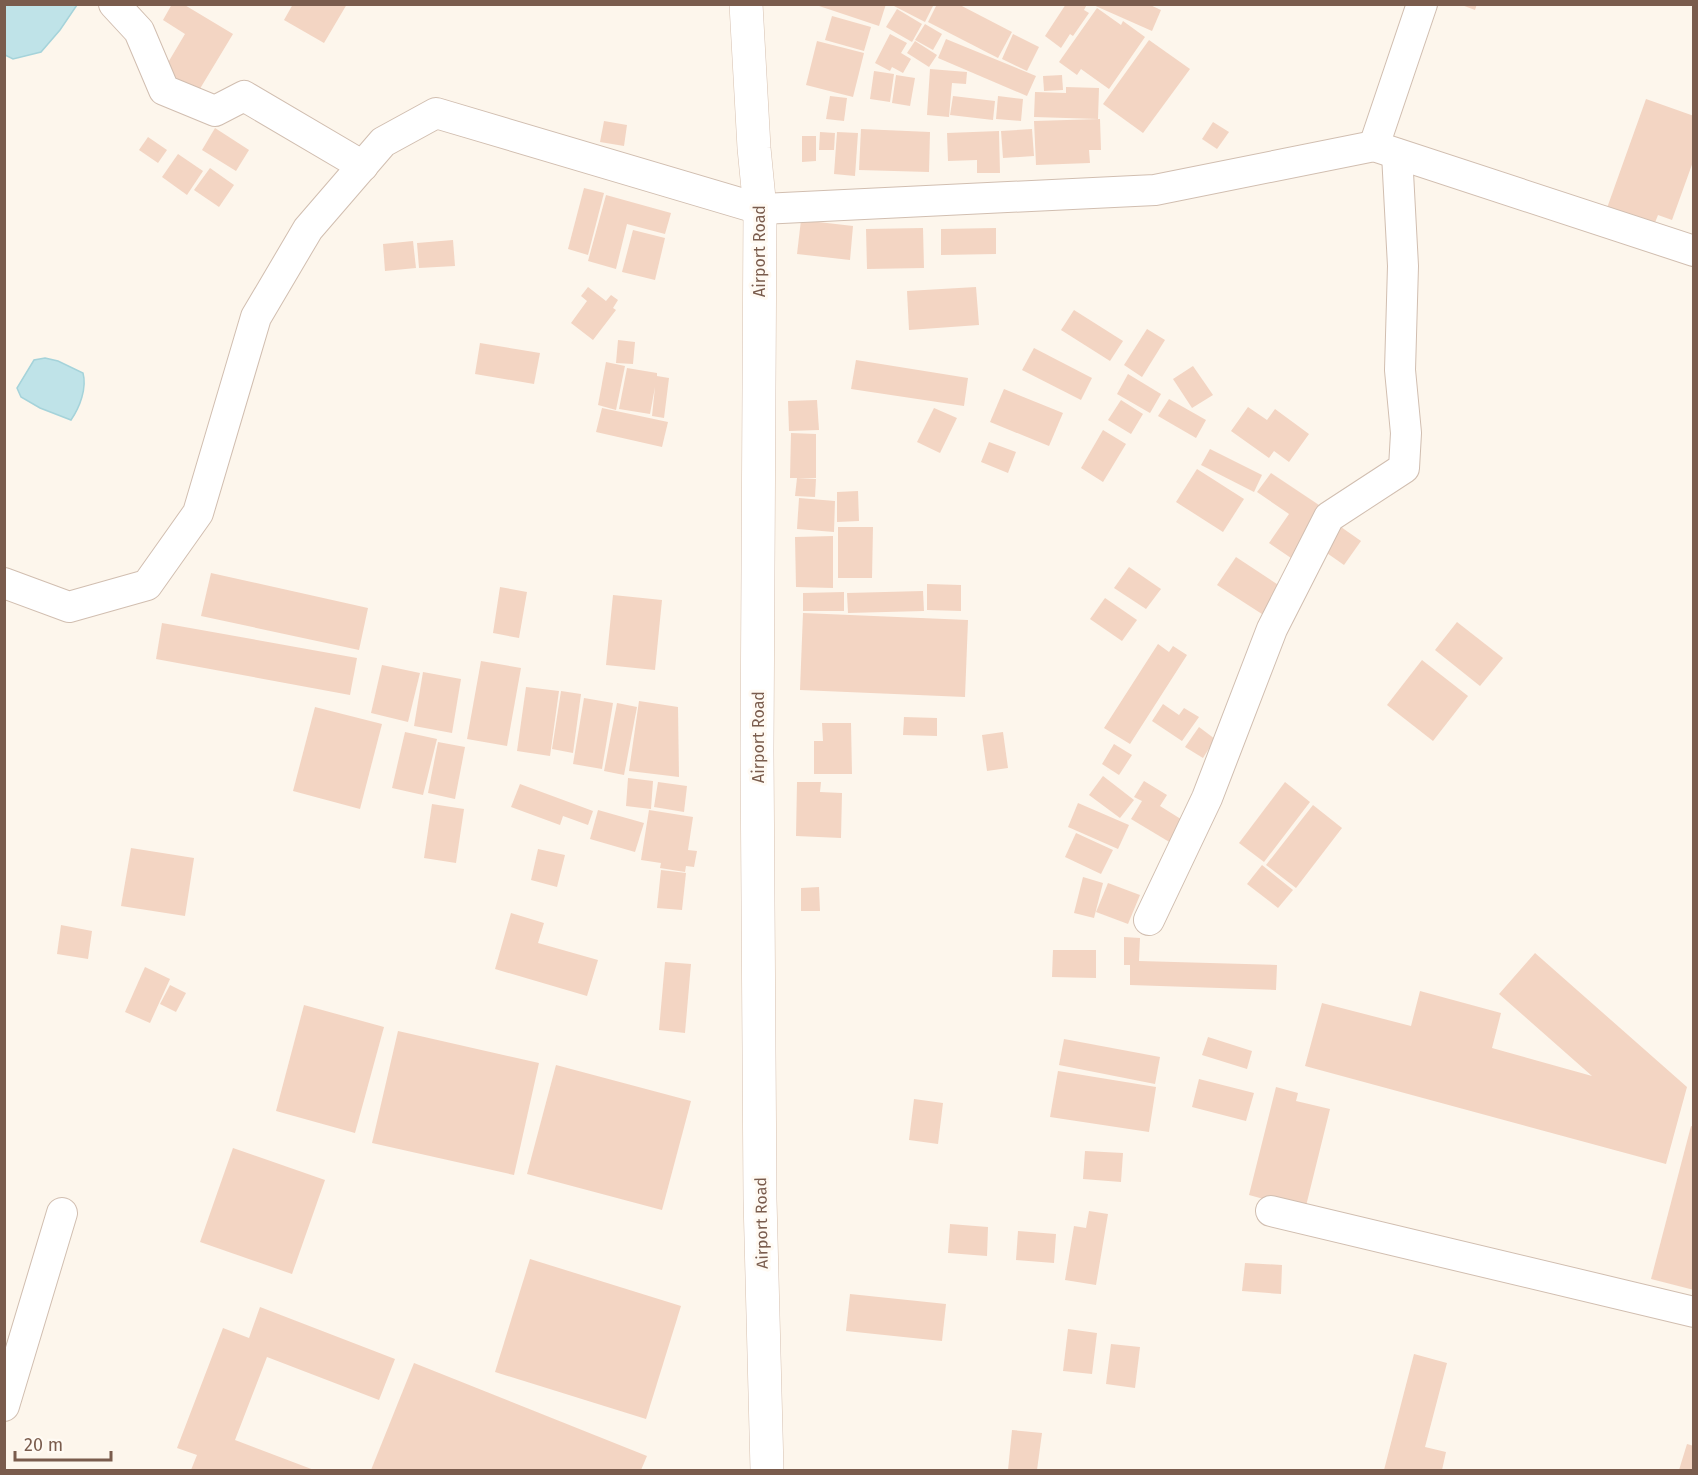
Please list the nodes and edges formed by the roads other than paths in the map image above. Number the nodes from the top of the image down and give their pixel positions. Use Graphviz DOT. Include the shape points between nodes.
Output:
graph roads {
  1 [pos="114,4"];
  2 [pos="746,4"];
  3 [pos="1422,4"];
  4 [pos="1386,150"];
  5 [pos="363,166"];
  6 [pos="760,208"];
  7 [pos="1694,251"];
  8 [pos="4,583"];
  9 [pos="1149,920"];
  10 [pos="1271,1211"];
  11 [pos="62,1213"];
  12 [pos="1694,1312"];
  13 [pos="4,1406"];
  14 [pos="767,1470"];
  1 -- 5 [label="street" via="139,31 164,90 215,111 244,96"];
  2 -- 6 [label="main road, Airport Road"];
  3 -- 4 [label="street"];
  4 -- 6 [label="street" via="1155,190"];
  4 -- 7 [label="street"];
  4 -- 9 [label="street" via="1403,266 1400,370 1406,433 1404,468 1329,517 1272,628 1207,798"];
  5 -- 6 [label="street" via="383,142 436,112"];
  5 -- 8 [label="street" via="308,229 256,317 198,513 147,585 69,607"];
  6 -- 14 [label="main road, Airport Road" via="759,1152"];
  10 -- 12 [label="street"];
  11 -- 13 [label="street"];
}
